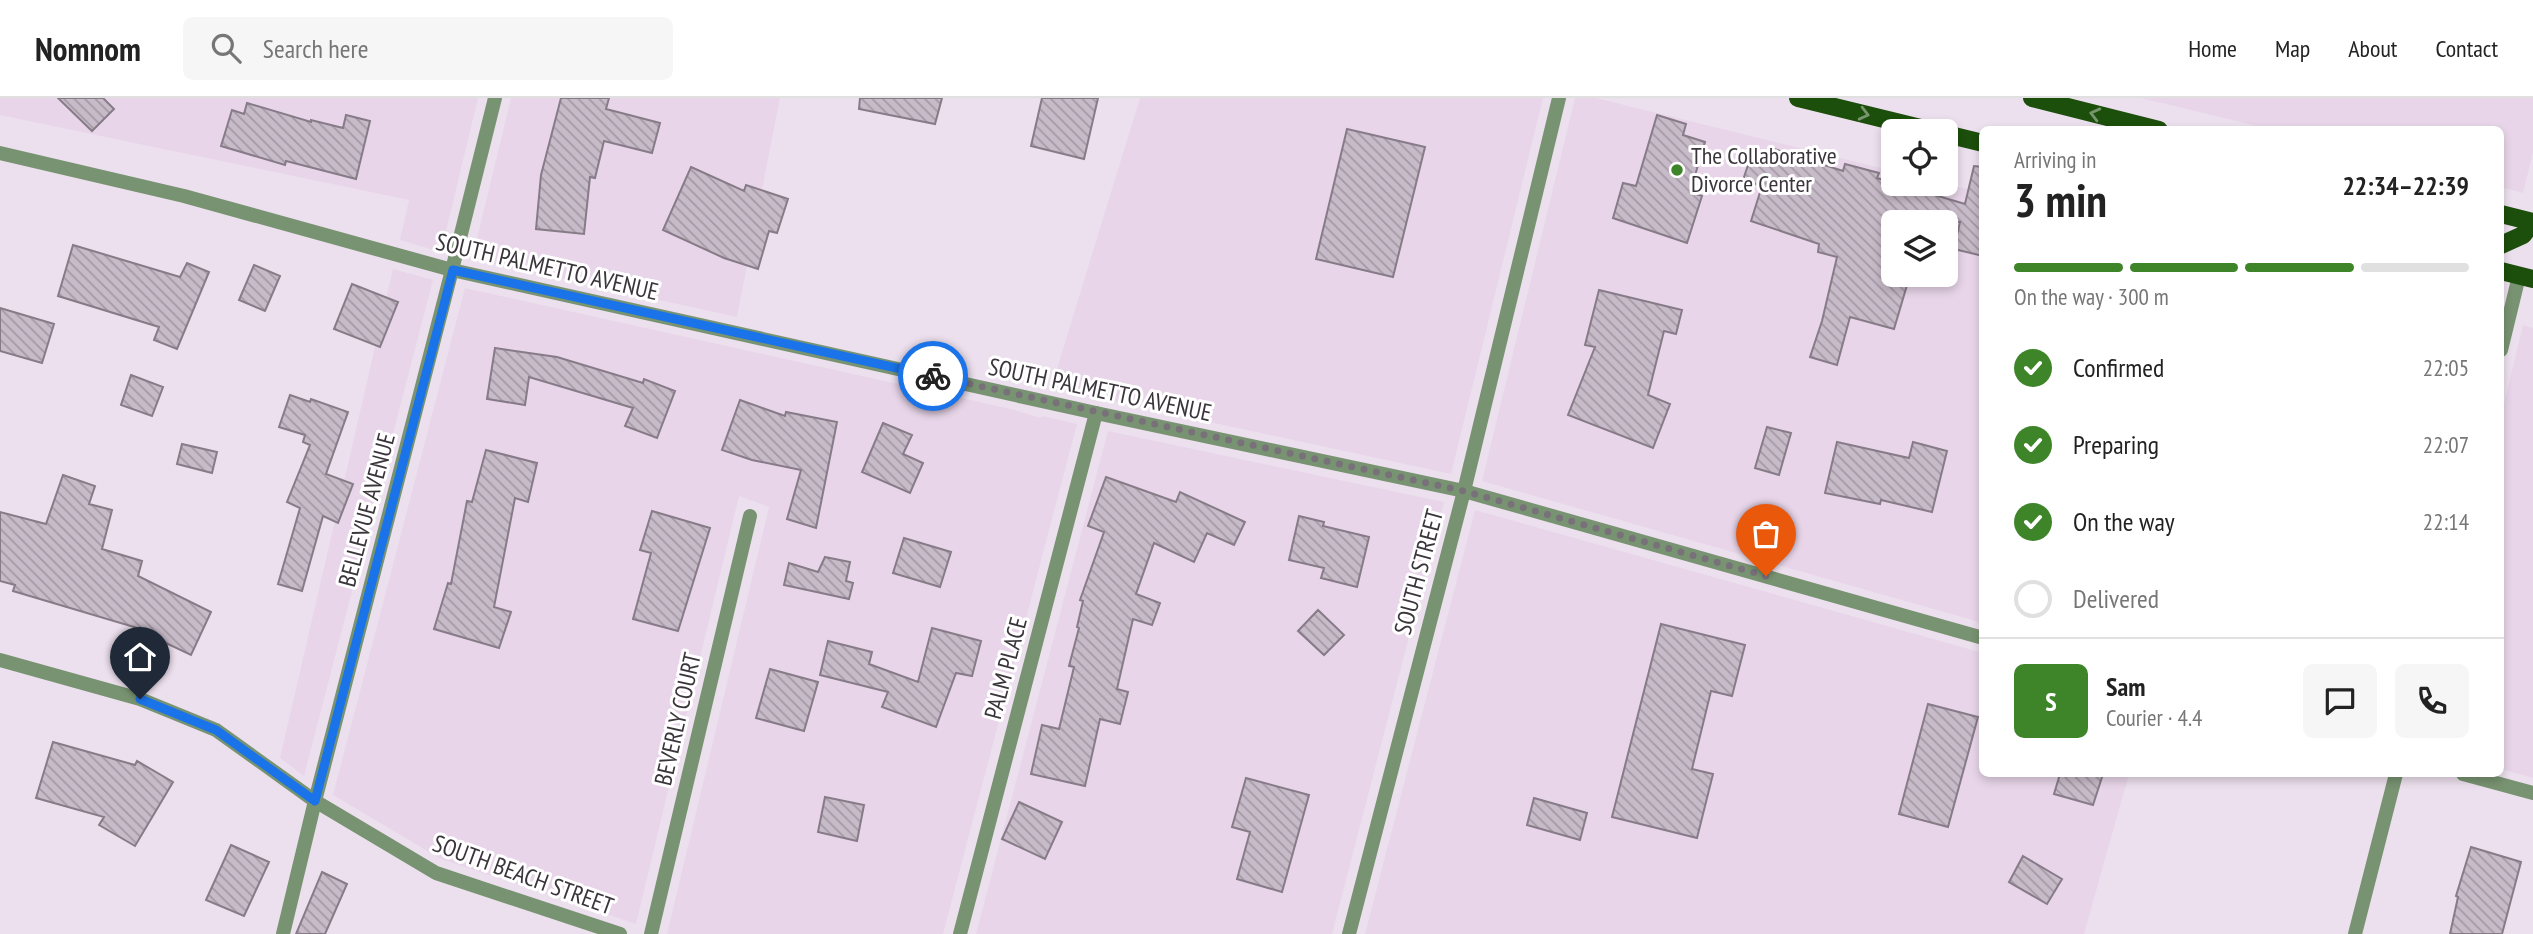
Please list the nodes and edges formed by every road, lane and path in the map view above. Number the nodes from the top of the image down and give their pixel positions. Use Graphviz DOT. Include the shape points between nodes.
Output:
graph roads {
  1 [pos="495,98"];
  2 [pos="1559,98"];
  3 [pos="1798,98"];
  4 [pos="2032,98"];
  5 [pos="1884,119"];
  6 [pos="2143,126"];
  7 [pos="1958,137"];
  8 [pos="1979,143"];
  9 [pos="0,153"];
  10 [pos="2504,215"];
  11 [pos="2533,221"];
  12 [pos="2504,244"];
  13 [pos="453,270"];
  14 [pos="2504,271"];
  15 [pos="2528,273"];
  16 [pos="2504,342"];
  17 [pos="1096,413"];
  18 [pos="1464,491"];
  19 [pos="750,516"];
  20 [pos="1979,637"];
  21 [pos="0,660"];
  22 [pos="2395,777"];
  23 [pos="2474,777"];
  24 [pos="2533,793"];
  25 [pos="315,801"];
  26 [pos="284,934"];
  27 [pos="620,934"];
  28 [pos="651,934"];
  29 [pos="960,934"];
  30 [pos="1349,934"];
  31 [pos="2355,934"];
  1 -- 13 [label="street, BELLEVUE AVENUE"];
  2 -- 18 [label="street, SOUTH STREET"];
  3 -- 5 [label="main road, one-way"];
  6 -- 4 [label="main road, one-way"];
  7 -- 8 [label="main road"];
  9 -- 13 [label="street, SOUTH PALMETTO AVENUE" via="184,196"];
  10 -- 11 [label="main road"];
  11 -- 12 [label="main road" via="2523,235"];
  13 -- 17 [label="street, SOUTH PALMETTO AVENUE"];
  13 -- 25 [label="street, BELLEVUE AVENUE"];
  14 -- 15 [label="main road"];
  15 -- 16 [label="street"];
  17 -- 18 [label="street, SOUTH PALMETTO AVENUE"];
  17 -- 29 [label="street, PALM PLACE"];
  18 -- 20 [label="street, SOUTH PALMETTO AVENUE"];
  18 -- 30 [label="street, SOUTH STREET"];
  19 -- 28 [label="street, BEVERLY COURT"];
  21 -- 25 [label="street, SOUTH BEACH STREET" via="140,699 216,730"];
  22 -- 31 [label="street"];
  23 -- 24 [label="street"];
  25 -- 26 [label="street, BELLEVUE AVENUE"];
  25 -- 27 [label="street, SOUTH BEACH STREET" via="436,873"];
}
